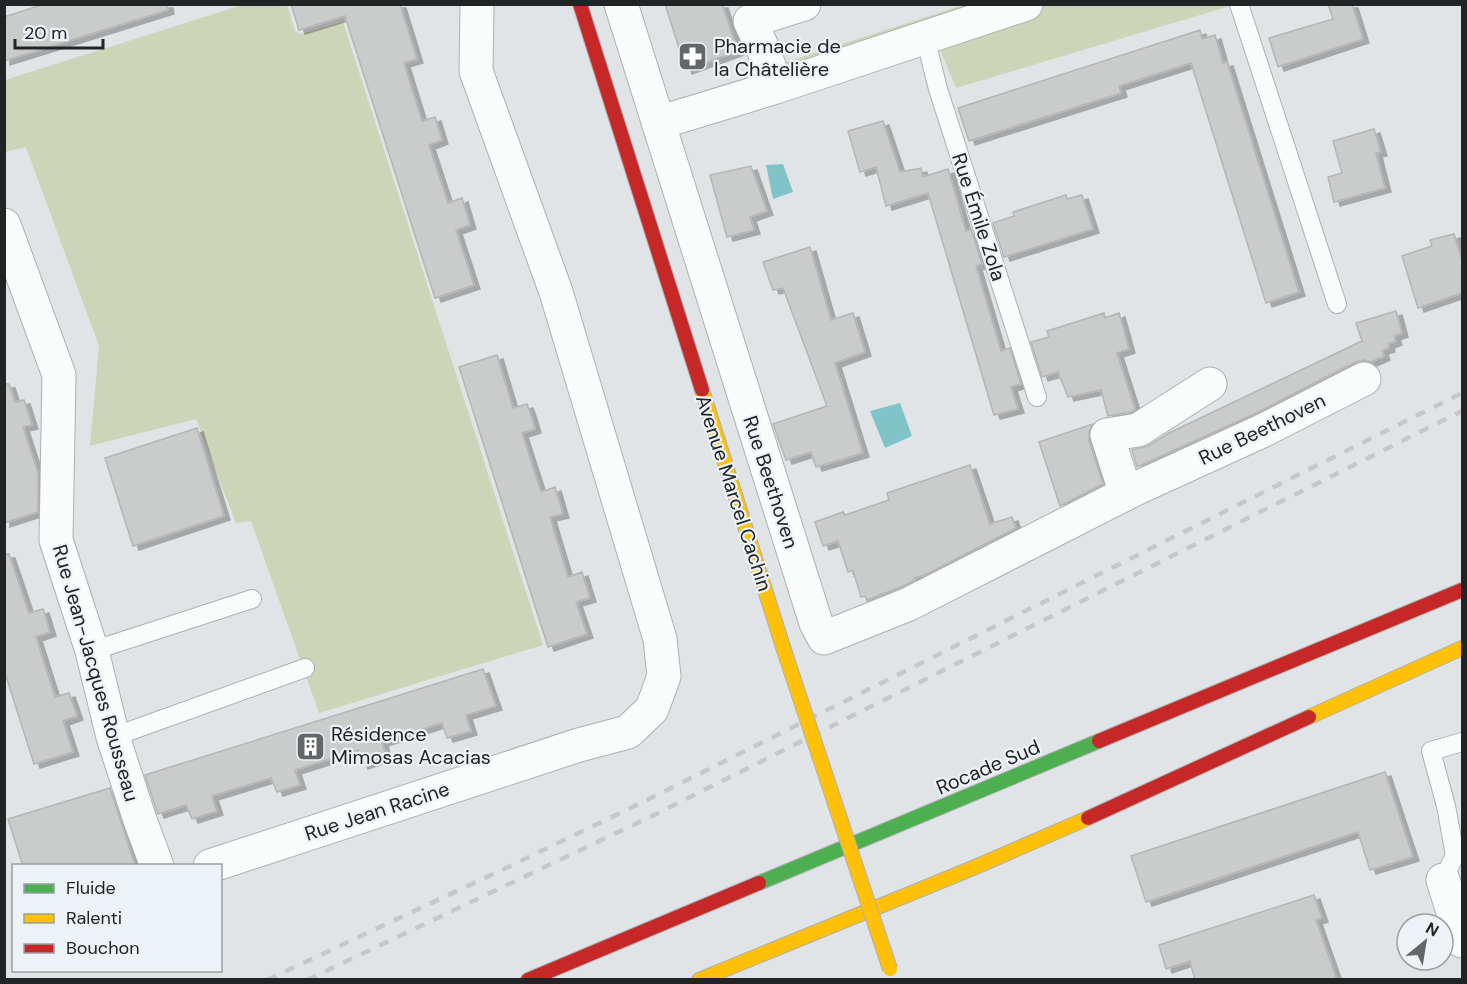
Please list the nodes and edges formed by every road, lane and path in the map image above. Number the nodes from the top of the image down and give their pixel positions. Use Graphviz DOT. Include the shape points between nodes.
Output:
graph roads {
  1 [pos="477,4"];
  2 [pos="580,4"];
  3 [pos="621,4"];
  4 [pos="804,4"];
  5 [pos="1026,4"];
  6 [pos="1239,4"];
  7 [pos="925,37"];
  8 [pos="776,87"];
  9 [pos="658,123"];
  10 [pos="4,225"];
  11 [pos="1337,304"];
  12 [pos="1364,379"];
  13 [pos="1210,384"];
  14 [pos="1037,397"];
  15 [pos="1126,494"];
  16 [pos="1462,590"];
  17 [pos="252,598"];
  18 [pos="1462,648"];
  19 [pos="92,651"];
  20 [pos="305,668"];
  21 [pos="113,737"];
  22 [pos="1462,742"];
  23 [pos="1454,804"];
  24 [pos="157,864"];
  25 [pos="216,864"];
  26 [pos="1443,880"];
  27 [pos="1462,941"];
  28 [pos="892,974"];
  29 [pos="528,980"];
  30 [pos="699,980"];
  1 -- 25 [label="street, Rue Jean Racine" via="476,70 556,292 660,639 664,676 652,709 628,732"];
  2 -- 28 [label="main road, Avenue Marcel Cachin, bridge" via="784,650"];
  3 -- 9 [label="street, Rue Beethoven"];
  4 -- 8 [label="street" via="750,21"];
  5 -- 7 [label="street"];
  6 -- 11 [label="lane"];
  7 -- 8 [label="street"];
  7 -- 14 [label="lane, Rue Émile Zola" via="938,89"];
  8 -- 9 [label="street"];
  9 -- 15 [label="street, Rue Beethoven" via="816,623 824,638 909,604"];
  10 -- 19 [label="street, Rue Jean-Jacques Rousseau" via="59,375 56,540"];
  12 -- 15 [label="street, Rue Beethoven"];
  13 -- 15 [label="street" via="1138,430 1107,435"];
  16 -- 29 [label="main road, Rocade Sud"];
  17 -- 19 [label="lane"];
  18 -- 30 [label="main road" via="1052,834"];
  19 -- 21 [label="street, Rue Jean-Jacques Rousseau"];
  20 -- 21 [label="lane"];
  21 -- 24 [label="street, Rue Jean-Jacques Rousseau"];
  22 -- 23 [label="lane" via="1431,751"];
  23 -- 26 [label="lane" via="1455,855"];
  26 -- 27 [label="street"];
}
